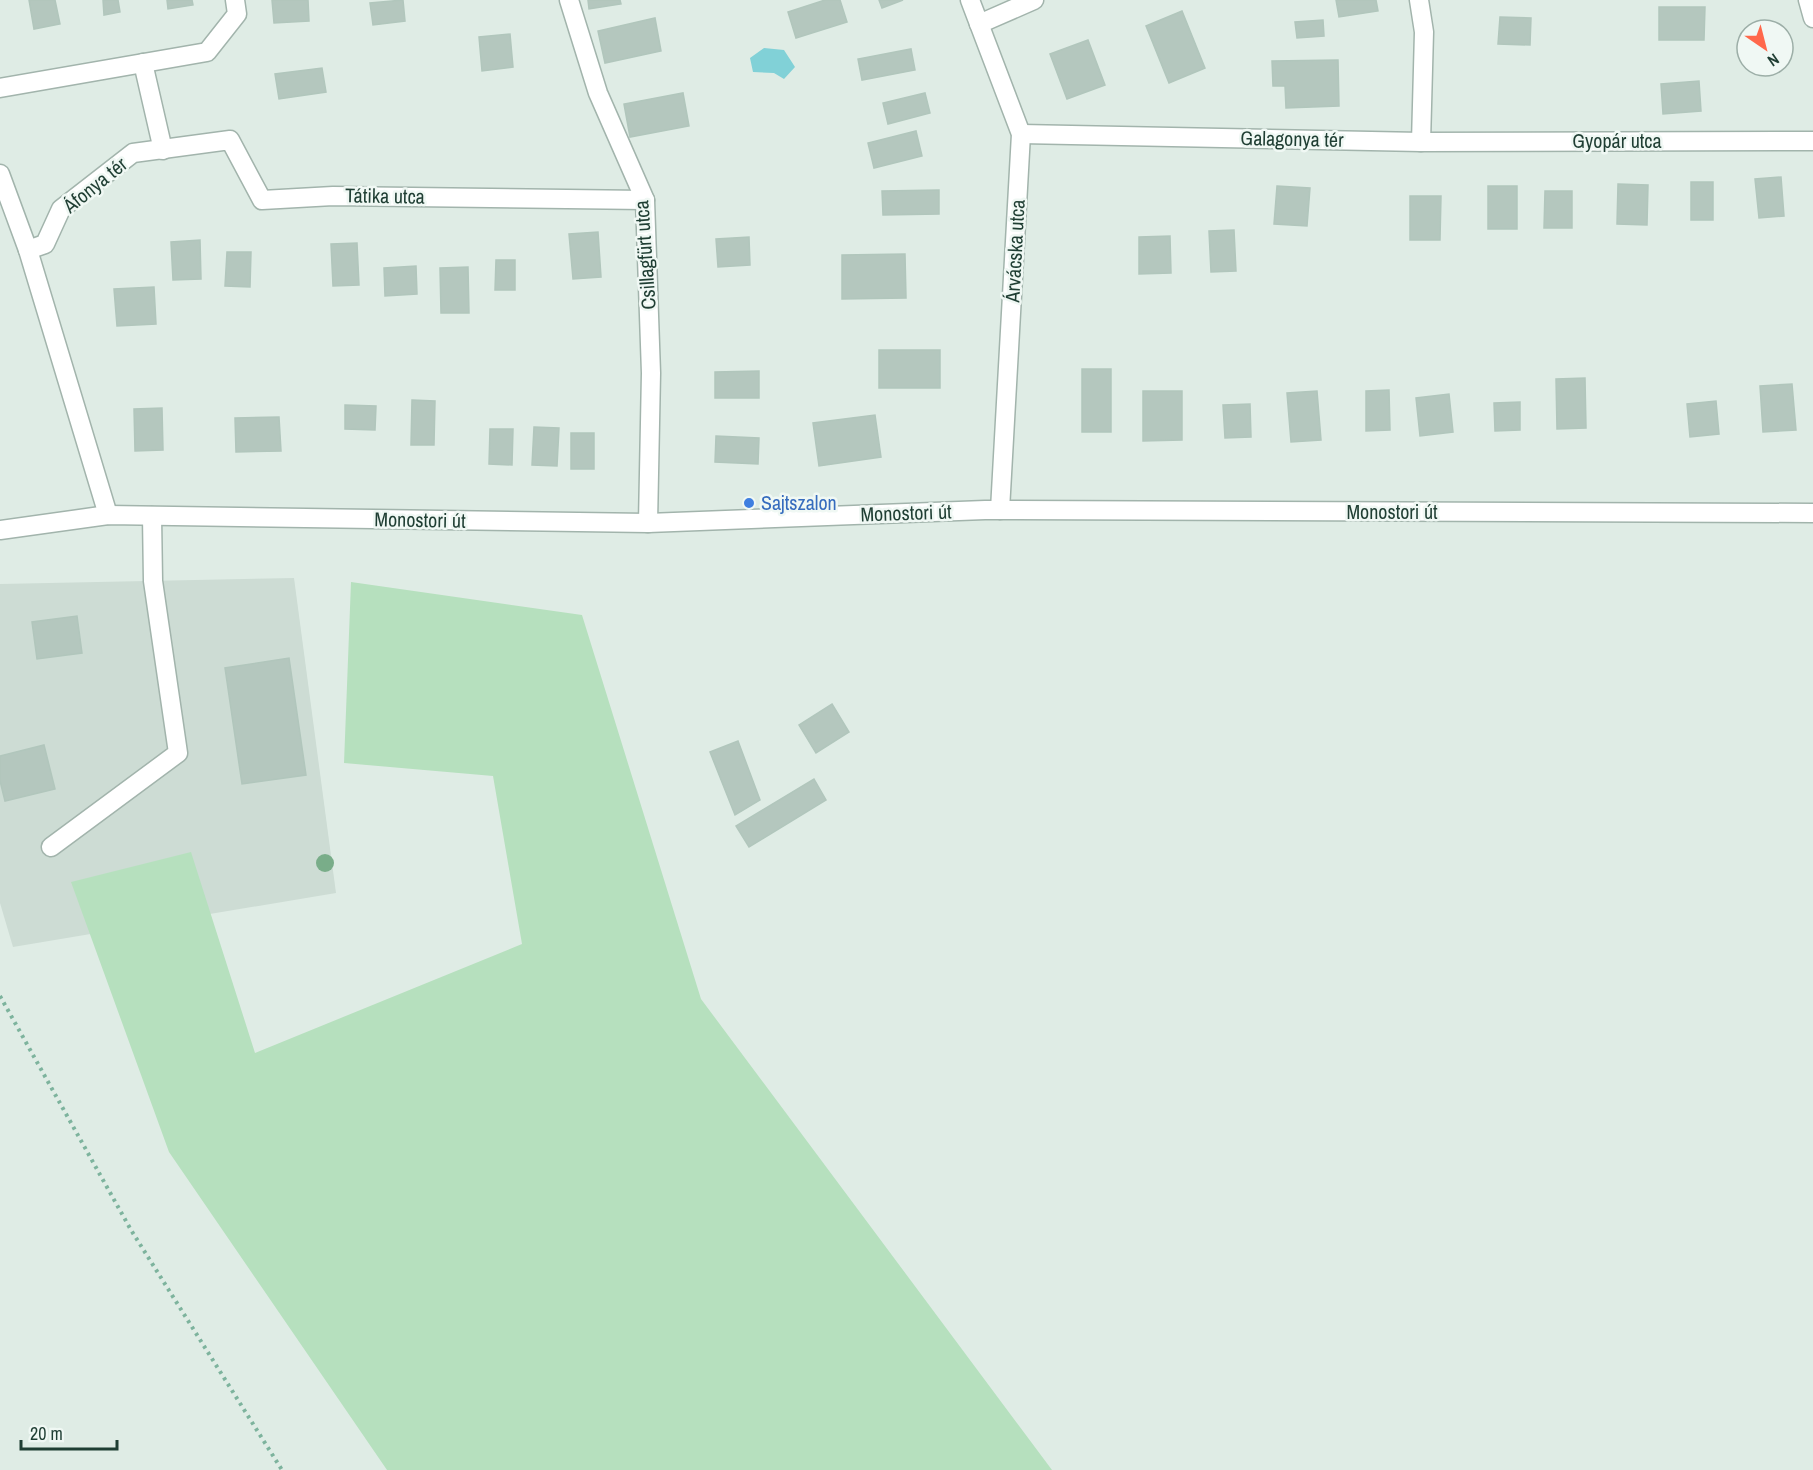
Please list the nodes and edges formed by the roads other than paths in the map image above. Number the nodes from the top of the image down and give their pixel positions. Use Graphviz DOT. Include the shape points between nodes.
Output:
graph roads {
  1 [pos="235,0"];
  2 [pos="569,0"];
  3 [pos="970,0"];
  4 [pos="1034,0"];
  5 [pos="1419,0"];
  6 [pos="1808,0"];
  7 [pos="1813,18"];
  8 [pos="979,24"];
  9 [pos="143,63"];
  10 [pos="0,88"];
  11 [pos="1021,134"];
  12 [pos="1813,141"];
  13 [pos="1421,142"];
  14 [pos="163,150"];
  15 [pos="0,174"];
  16 [pos="645,200"];
  17 [pos="28,250"];
  18 [pos="1000,510"];
  19 [pos="1813,513"];
  20 [pos="108,515"];
  21 [pos="152,516"];
  22 [pos="648,523"];
  23 [pos="0,530"];
  24 [pos="51,847"];
  1 -- 9 [label="street" via="237,14 207,52"];
  2 -- 16 [label="street, Csillagfürt utca" via="598,93"];
  3 -- 8 [label="street, Árvácska utca"];
  4 -- 8 [label="street"];
  5 -- 13 [label="street" via="1424,32"];
  6 -- 7 [label="street"];
  8 -- 11 [label="street, Árvácska utca"];
  9 -- 10 [label="street"];
  9 -- 14 [label="street"];
  11 -- 13 [label="street, Galagonya tér"];
  11 -- 18 [label="street, Árvácska utca"];
  12 -- 13 [label="street, Gyopár utca"];
  14 -- 16 [label="street, Tátika utca" via="230,140 262,200 333,196"];
  14 -- 17 [label="street, Áfonya tér" via="133,153 61,209 45,243"];
  15 -- 17 [label="street"];
  16 -- 22 [label="street, Csillagfürt utca" via="651,373"];
  17 -- 20 [label="street"];
  18 -- 19 [label="street, Monostori út"];
  18 -- 22 [label="street, Monostori út"];
  20 -- 21 [label="street, Monostori út"];
  20 -- 23 [label="street, Monostori út"];
  21 -- 22 [label="street, Monostori út"];
  21 -- 24 [label="street" via="153,581 178,753"];
}
